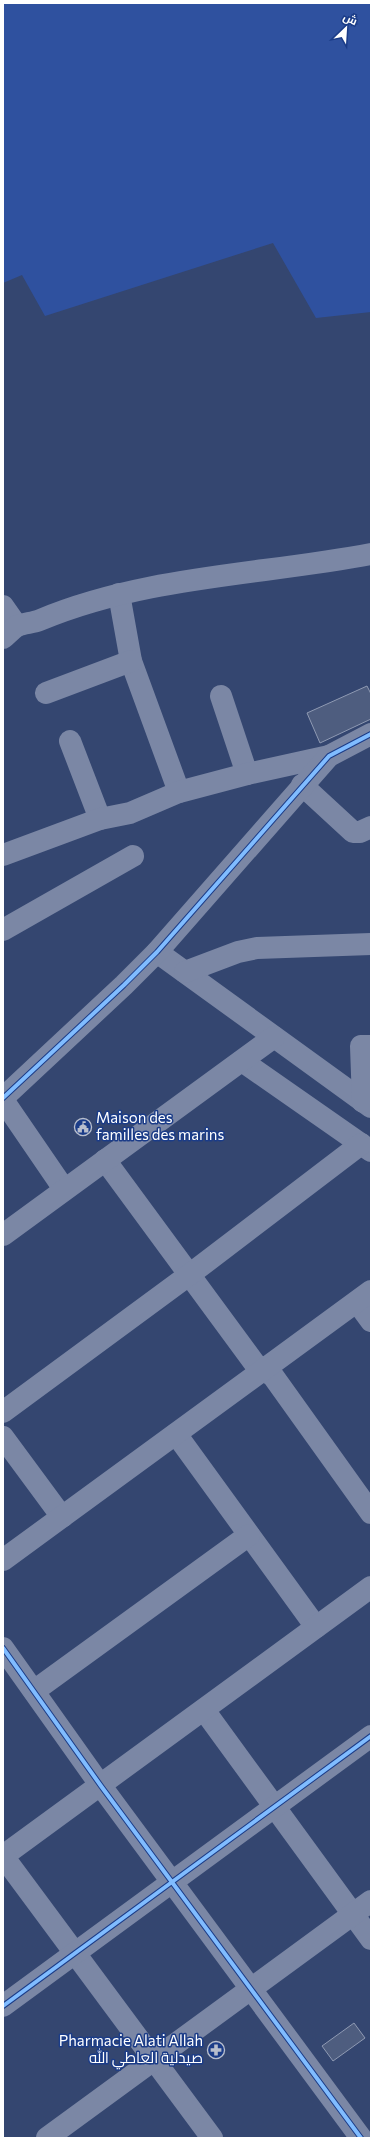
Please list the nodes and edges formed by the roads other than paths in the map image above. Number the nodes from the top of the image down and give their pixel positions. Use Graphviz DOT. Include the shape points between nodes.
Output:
graph roads {
  1 [pos="371,554"];
  2 [pos="119,594"];
  3 [pos="3,606"];
  4 [pos="10,632"];
  5 [pos="131,661"];
  6 [pos="46,693"];
  7 [pos="221,696"];
  8 [pos="371,734"];
  9 [pos="70,742"];
  10 [pos="329,756"];
  11 [pos="247,774"];
  12 [pos="302,785"];
  13 [pos="179,792"];
  14 [pos="100,819"];
  15 [pos="371,827"];
  16 [pos="3,855"];
  17 [pos="133,856"];
  18 [pos="3,930"];
  19 [pos="371,944"];
  20 [pos="156,952"];
  21 [pos="185,972"];
  22 [pos="274,1037"];
  23 [pos="371,1046"];
  24 [pos="242,1061"];
  25 [pos="3,1099"];
  26 [pos="367,1105"];
  27 [pos="366,1147"];
  28 [pos="105,1160"];
  29 [pos="64,1189"];
  30 [pos="3,1235"];
  31 [pos="189,1275"];
  32 [pos="364,1297"];
  33 [pos="371,1321"];
  34 [pos="264,1370"];
  35 [pos="3,1412"];
  36 [pos="176,1434"];
  37 [pos="3,1437"];
  38 [pos="371,1513"];
  39 [pos="62,1517"];
  40 [pos="249,1535"];
  41 [pos="3,1560"];
  42 [pos="371,1587"];
  43 [pos="316,1627"];
  44 [pos="3,1648"];
  45 [pos="34,1691"];
  46 [pos="204,1710"];
  47 [pos="371,1736"];
  48 [pos="101,1786"];
  49 [pos="274,1807"];
  50 [pos="3,1856"];
  51 [pos="172,1882"];
  52 [pos="371,1901"];
  53 [pos="352,1914"];
  54 [pos="371,1939"];
  55 [pos="75,1952"];
  56 [pos="251,1990"];
  57 [pos="3,2006"];
  58 [pos="154,2060"];
  59 [pos="72,2131"];
  60 [pos="47,2138"];
  61 [pos="212,2138"];
  62 [pos="360,2138"];
  1 -- 2 [label="street" via="219,576"];
  2 -- 4 [label="street" via="81,604"];
  2 -- 5 [label="street"];
  3 -- 4 [label="street"];
  5 -- 6 [label="street"];
  5 -- 13 [label="street"];
  7 -- 11 [label="street"];
  8 -- 10 [label="street"];
  9 -- 14 [label="street"];
  10 -- 11 [label="street"];
  10 -- 12 [label="street"];
  11 -- 13 [label="street"];
  12 -- 15 [label="street" via="352,832 360,832"];
  12 -- 20 [label="street"];
  13 -- 14 [label="street" via="130,813"];
  14 -- 16 [label="street"];
  17 -- 18 [label="street"];
  19 -- 21 [label="street" via="257,948 238,952"];
  20 -- 21 [label="street"];
  20 -- 25 [label="street"];
  21 -- 22 [label="street"];
  22 -- 24 [label="street"];
  22 -- 26 [label="street"];
  23 -- 26 [label="street" via="361,1046"];
  24 -- 27 [label="street"];
  24 -- 28 [label="street"];
  25 -- 29 [label="street"];
  27 -- 31 [label="street"];
  28 -- 29 [label="street"];
  28 -- 31 [label="street"];
  29 -- 30 [label="street"];
  31 -- 34 [label="street" via="255,1364"];
  31 -- 35 [label="street"];
  32 -- 33 [label="street"];
  32 -- 34 [label="street"];
  34 -- 36 [label="street"];
  34 -- 38 [label="street" via="273,1376"];
  36 -- 39 [label="street"];
  36 -- 40 [label="street"];
  37 -- 39 [label="street"];
  39 -- 41 [label="street"];
  40 -- 43 [label="street"];
  40 -- 45 [label="street"];
  42 -- 43 [label="street"];
  43 -- 46 [label="street"];
  44 -- 45 [label="street"];
  45 -- 48 [label="street"];
  46 -- 48 [label="street"];
  46 -- 49 [label="street"];
  47 -- 49 [label="street"];
  48 -- 50 [label="street"];
  48 -- 51 [label="street"];
  49 -- 51 [label="street"];
  49 -- 53 [label="street"];
  50 -- 55 [label="street"];
  51 -- 55 [label="street"];
  51 -- 56 [label="street"];
  52 -- 53 [label="street"];
  53 -- 54 [label="street"];
  53 -- 56 [label="street"];
  55 -- 57 [label="street"];
  55 -- 58 [label="street"];
  56 -- 58 [label="street"];
  56 -- 62 [label="street"];
  58 -- 59 [label="street"];
  58 -- 61 [label="street"];
  59 -- 60 [label="street"];
}
